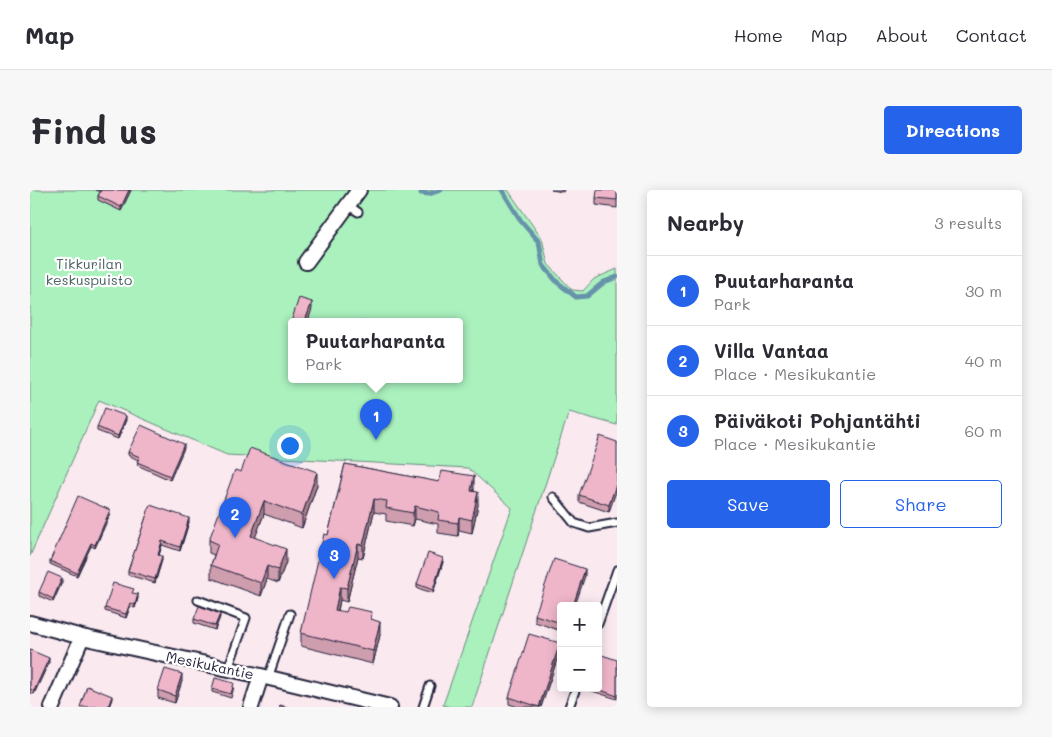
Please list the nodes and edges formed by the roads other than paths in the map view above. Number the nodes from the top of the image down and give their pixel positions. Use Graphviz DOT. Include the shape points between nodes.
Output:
graph roads {
  1 [pos="359,190"];
  2 [pos="306,262"];
  3 [pos="553,497"];
  4 [pos="617,522"];
  5 [pos="617,570"];
  6 [pos="198,600"];
  7 [pos="602,613"];
  8 [pos="290,614"];
  9 [pos="30,623"];
  10 [pos="82,637"];
  11 [pos="228,669"];
  12 [pos="265,677"];
  13 [pos="430,686"];
  14 [pos="575,692"];
  15 [pos="52,707"];
  16 [pos="251,707"];
  17 [pos="390,707"];
  18 [pos="423,707"];
  19 [pos="569,707"];
  1 -- 2 [label="street" via="353,208"];
  3 -- 4 [label="lane" via="574,524 589,528"];
  5 -- 7 [label="lane"];
  6 -- 11 [label="lane" via="246,618"];
  8 -- 12 [label="lane"];
  9 -- 10 [label="street, Mesikukantie"];
  10 -- 11 [label="street, Mesikukantie"];
  10 -- 15 [label="street"];
  11 -- 12 [label="street, Mesikukantie"];
  12 -- 16 [label="street"];
  12 -- 17 [label="street, Mesikukantie"];
  13 -- 18 [label="lane"];
  14 -- 19 [label="lane"];
}
